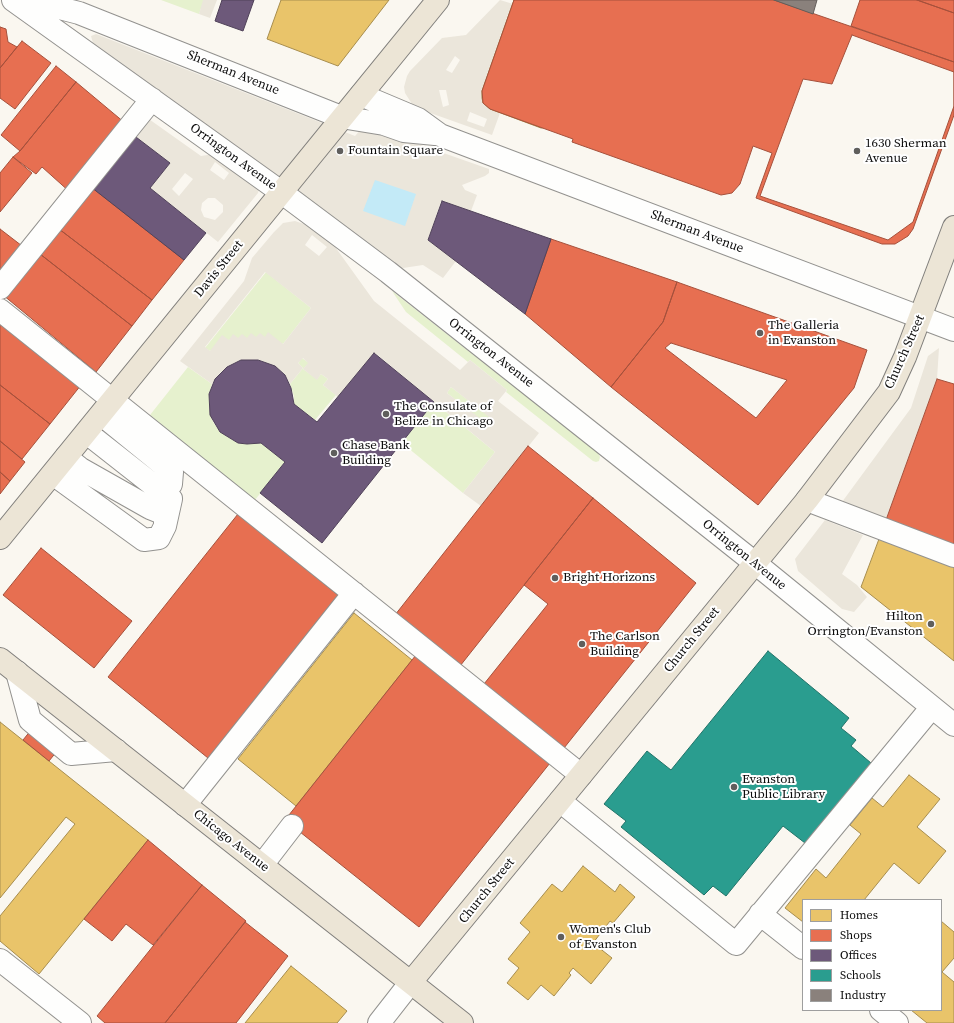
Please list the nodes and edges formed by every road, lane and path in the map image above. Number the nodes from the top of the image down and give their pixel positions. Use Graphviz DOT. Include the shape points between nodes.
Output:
graph roads {
  1 [pos="13,0"];
  2 [pos="29,0"];
  3 [pos="438,0"];
  4 [pos="361,95"];
  5 [pos="152,100"];
  6 [pos="341,117"];
  7 [pos="440,135"];
  8 [pos="281,192"];
  9 [pos="954,227"];
  10 [pos="0,288"];
  11 [pos="0,310"];
  12 [pos="921,317"];
  13 [pos="954,330"];
  14 [pos="99,418"];
  15 [pos="66,457"];
  16 [pos="53,474"];
  17 [pos="806,500"];
  18 [pos="165,526"];
  19 [pos="0,538"];
  20 [pos="954,556"];
  21 [pos="755,563"];
  22 [pos="354,593"];
  23 [pos="0,659"];
  24 [pos="17,672"];
  25 [pos="932,707"];
  26 [pos="954,725"];
  27 [pos="116,750"];
  28 [pos="581,775"];
  29 [pos="560,801"];
  30 [pos="186,804"];
  31 [pos="292,826"];
  32 [pos="262,865"];
  33 [pos="760,914"];
  34 [pos="802,947"];
  35 [pos="0,960"];
  36 [pos="412,982"];
  37 [pos="882,1011"];
  38 [pos="80,1023"];
  39 [pos="379,1023"];
  40 [pos="462,1023"];
  41 [pos="898,1023"];
  1 -- 5 [label="street, Orrington Avenue"];
  2 -- 6 [label="street, Sherman Avenue" via="79,13"];
  3 -- 4 [label="main road, Davis Street"];
  4 -- 6 [label="main road, Davis Street"];
  4 -- 7 [label="street, Sherman Avenue" via="418,120"];
  5 -- 8 [label="street, Orrington Avenue"];
  5 -- 10 [label="street"];
  6 -- 7 [label="street, Sherman Avenue" via="384,124 404,131"];
  6 -- 8 [label="main road, Davis Street"];
  7 -- 12 [label="street, Sherman Avenue"];
  8 -- 14 [label="main road, Davis Street"];
  8 -- 21 [label="street, Orrington Avenue" via="388,272"];
  9 -- 12 [label="main road, Church Street"];
  11 -- 14 [label="street"];
  12 -- 13 [label="street, Sherman Avenue"];
  12 -- 17 [label="main road, Church Street" via="889,392"];
  14 -- 15 [label="main road, Davis Street"];
  14 -- 18 [label="street" via="171,491"];
  14 -- 22 [label="street"];
  15 -- 16 [label="main road, Davis Street"];
  15 -- 18 [label="street" via="81,469 164,514"];
  16 -- 18 [label="street" via="144,540 159,538"];
  16 -- 19 [label="main road, Davis Street"];
  17 -- 20 [label="street"];
  17 -- 21 [label="main road, Church Street"];
  21 -- 25 [label="street, Orrington Avenue"];
  21 -- 28 [label="main road, Church Street"];
  22 -- 28 [label="street"];
  22 -- 30 [label="street"];
  23 -- 24 [label="main road, Chicago Avenue"];
  24 -- 27 [label="main road, Chicago Avenue"];
  24 -- 27 [label="street" via="30,720 71,754"];
  25 -- 26 [label="street, Orrington Avenue"];
  25 -- 33 [label="street"];
  27 -- 30 [label="main road, Chicago Avenue"];
  28 -- 29 [label="main road, Church Street"];
  29 -- 33 [label="street" via="736,944"];
  29 -- 36 [label="main road, Church Street"];
  30 -- 32 [label="main road, Chicago Avenue"];
  31 -- 32 [label="street"];
  32 -- 36 [label="main road, Chicago Avenue"];
  33 -- 34 [label="street"];
  35 -- 38 [label="street"];
  36 -- 39 [label="street, Church Street"];
  36 -- 40 [label="main road, Chicago Avenue"];
  37 -- 41 [label="street"];
}
